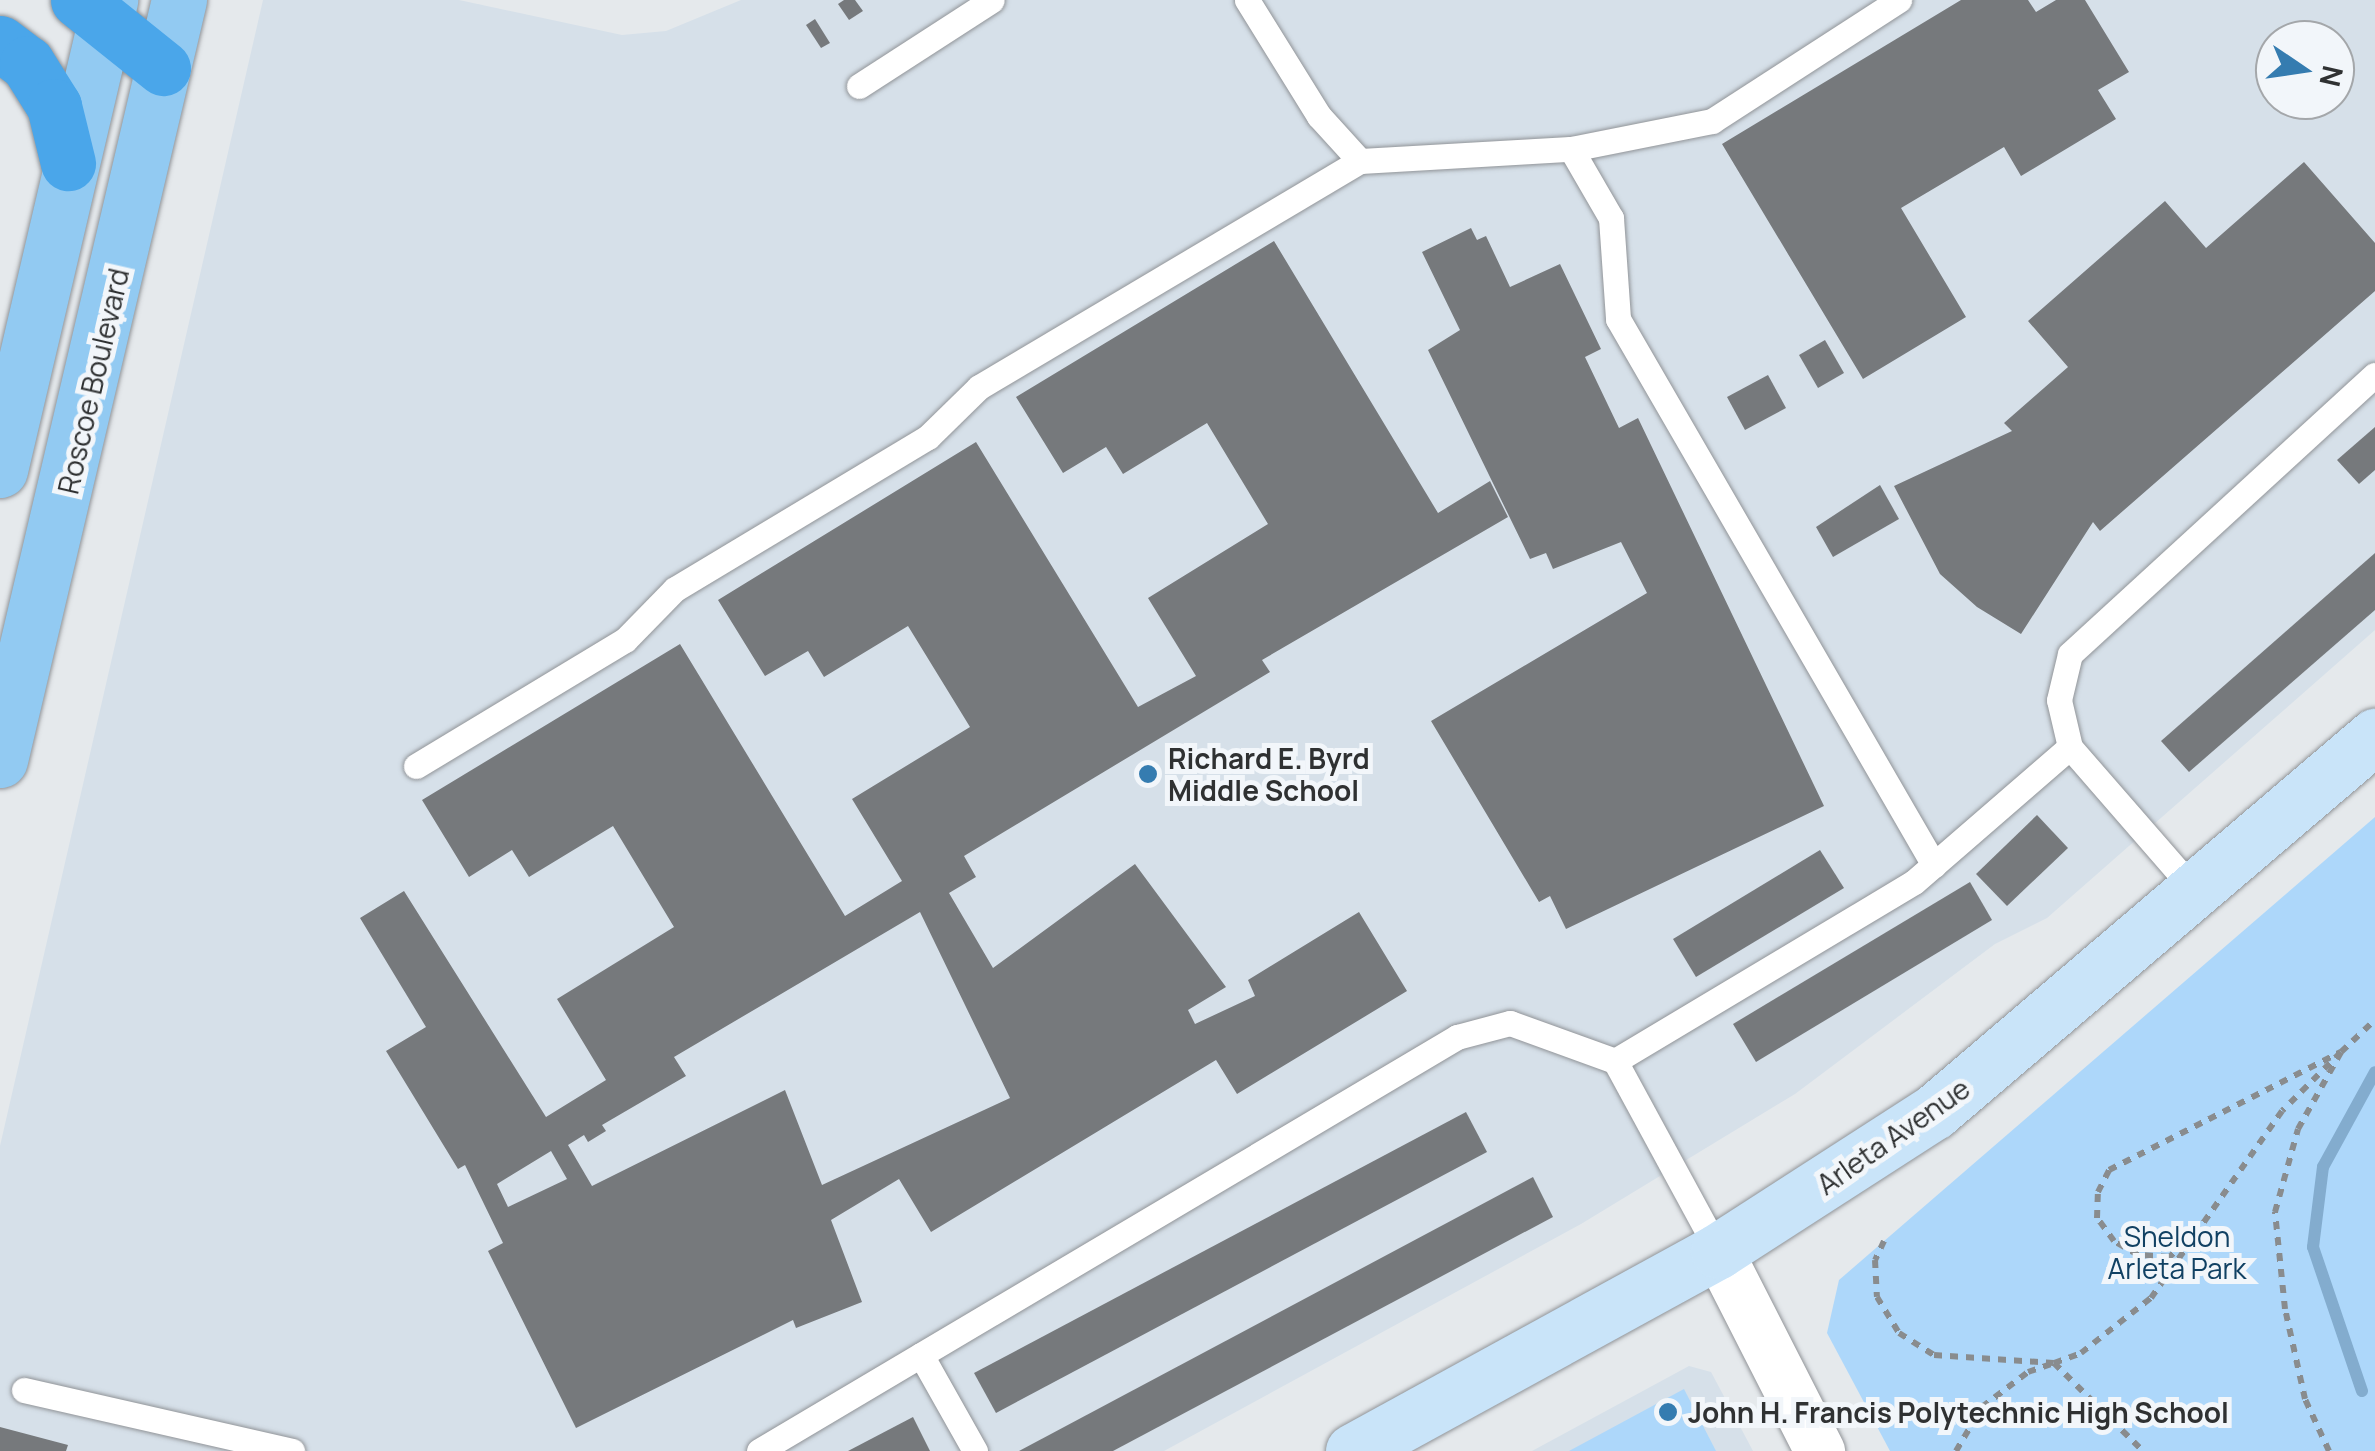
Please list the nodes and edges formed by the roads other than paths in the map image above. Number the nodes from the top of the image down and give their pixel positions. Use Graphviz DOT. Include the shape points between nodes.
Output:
graph roads {
  1 [pos="179,0"];
  2 [pos="992,0"];
  3 [pos="1248,0"];
  4 [pos="1899,0"];
  5 [pos="98,7"];
  6 [pos="0,43"];
  7 [pos="163,68"];
  8 [pos="859,86"];
  9 [pos="1571,148"];
  10 [pos="1360,161"];
  11 [pos="68,163"];
  12 [pos="2375,375"];
  13 [pos="0,470"];
  14 [pos="2375,736"];
  15 [pos="2070,748"];
  16 [pos="0,760"];
  17 [pos="416,766"];
  18 [pos="1934,865"];
  19 [pos="2195,891"];
  20 [pos="1615,1060"];
  21 [pos="1718,1252"];
  22 [pos="921,1355"];
  23 [pos="24,1390"];
  24 [pos="292,1451"];
  25 [pos="759,1451"];
  26 [pos="975,1451"];
  27 [pos="1353,1451"];
  28 [pos="1820,1451"];
  1 -- 7 [label="main road, Roscoe Boulevard"];
  2 -- 8 [label="lane"];
  3 -- 10 [label="lane" via="1319,116"];
  4 -- 9 [label="lane" via="1712,121"];
  5 -- 7 [label="highway"];
  5 -- 11 [label="main road"];
  6 -- 11 [label="highway" via="27,63 54,106"];
  7 -- 16 [label="main road, Roscoe Boulevard"];
  9 -- 10 [label="lane"];
  9 -- 18 [label="lane" via="1611,218 1618,319"];
  10 -- 17 [label="lane" via="979,387 928,437 674,590 625,640"];
  11 -- 13 [label="main road"];
  12 -- 15 [label="lane" via="2070,654 2060,700"];
  14 -- 19 [label="main road, Arleta Avenue"];
  15 -- 18 [label="lane"];
  15 -- 19 [label="lane"];
  18 -- 20 [label="lane"];
  19 -- 21 [label="main road, Arleta Avenue" via="1934,1112"];
  20 -- 21 [label="lane"];
  20 -- 22 [label="lane" via="1510,1023 1457,1037"];
  21 -- 27 [label="main road, Arleta Avenue"];
  21 -- 28 [label="street"];
  22 -- 25 [label="lane"];
  22 -- 26 [label="lane"];
  23 -- 24 [label="lane"];
}
